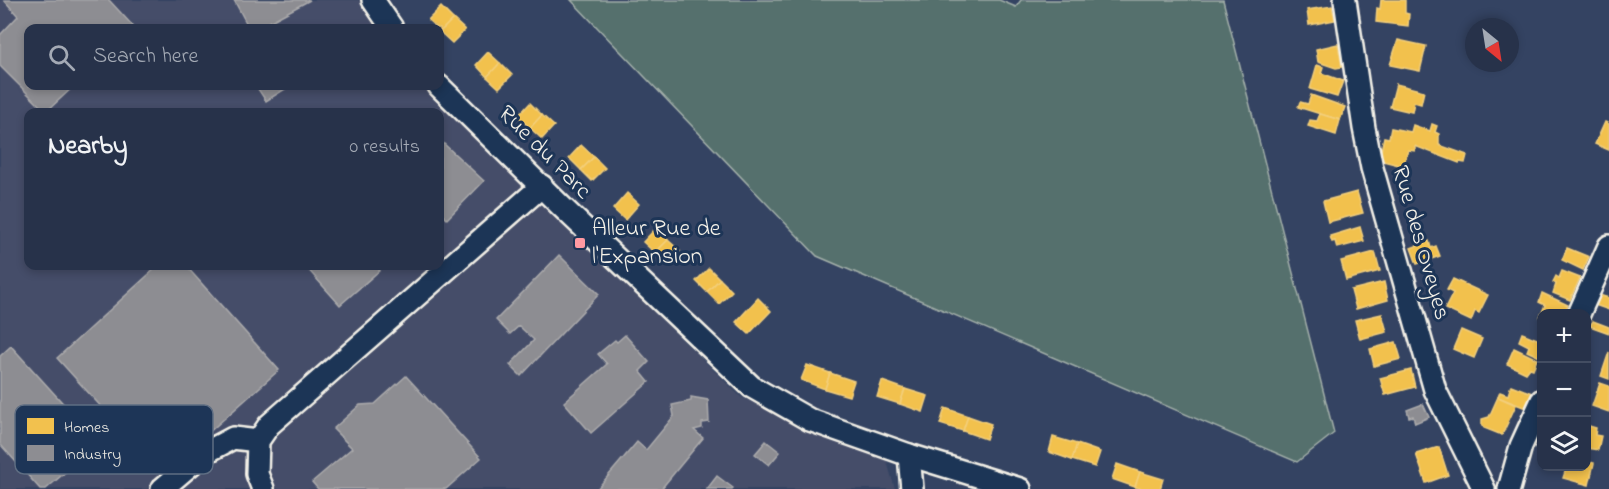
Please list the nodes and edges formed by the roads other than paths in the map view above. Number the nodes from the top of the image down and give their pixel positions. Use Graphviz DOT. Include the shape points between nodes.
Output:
graph roads {
  1 [pos="373,0"];
  2 [pos="1346,0"];
  3 [pos="389,24"];
  4 [pos="443,90"];
  5 [pos="542,186"];
  6 [pos="1609,246"];
  7 [pos="1582,309"];
  8 [pos="1537,411"];
  9 [pos="258,441"];
  10 [pos="213,449"];
  11 [pos="909,455"];
  12 [pos="180,474"];
  13 [pos="162,489"];
  14 [pos="263,489"];
  15 [pos="912,489"];
  16 [pos="1020,489"];
  17 [pos="1484,489"];
  18 [pos="1509,489"];
  1 -- 3 [label="street"];
  2 -- 17 [label="street, Rue des Oveyes" via="1372,168 1435,390"];
  4 -- 5 [label="street, Rue du Parc"];
  5 -- 9 [label="street" via="269,425"];
  5 -- 11 [label="street, Rue du Parc" via="752,387 810,420"];
  6 -- 7 [label="street"];
  8 -- 18 [label="street" via="1521,446"];
  9 -- 10 [label="street" via="233,438"];
  9 -- 14 [label="street" via="257,474"];
  11 -- 15 [label="street"];
  11 -- 16 [label="street, Rue du Parc"];
  12 -- 13 [label="street"];
}
